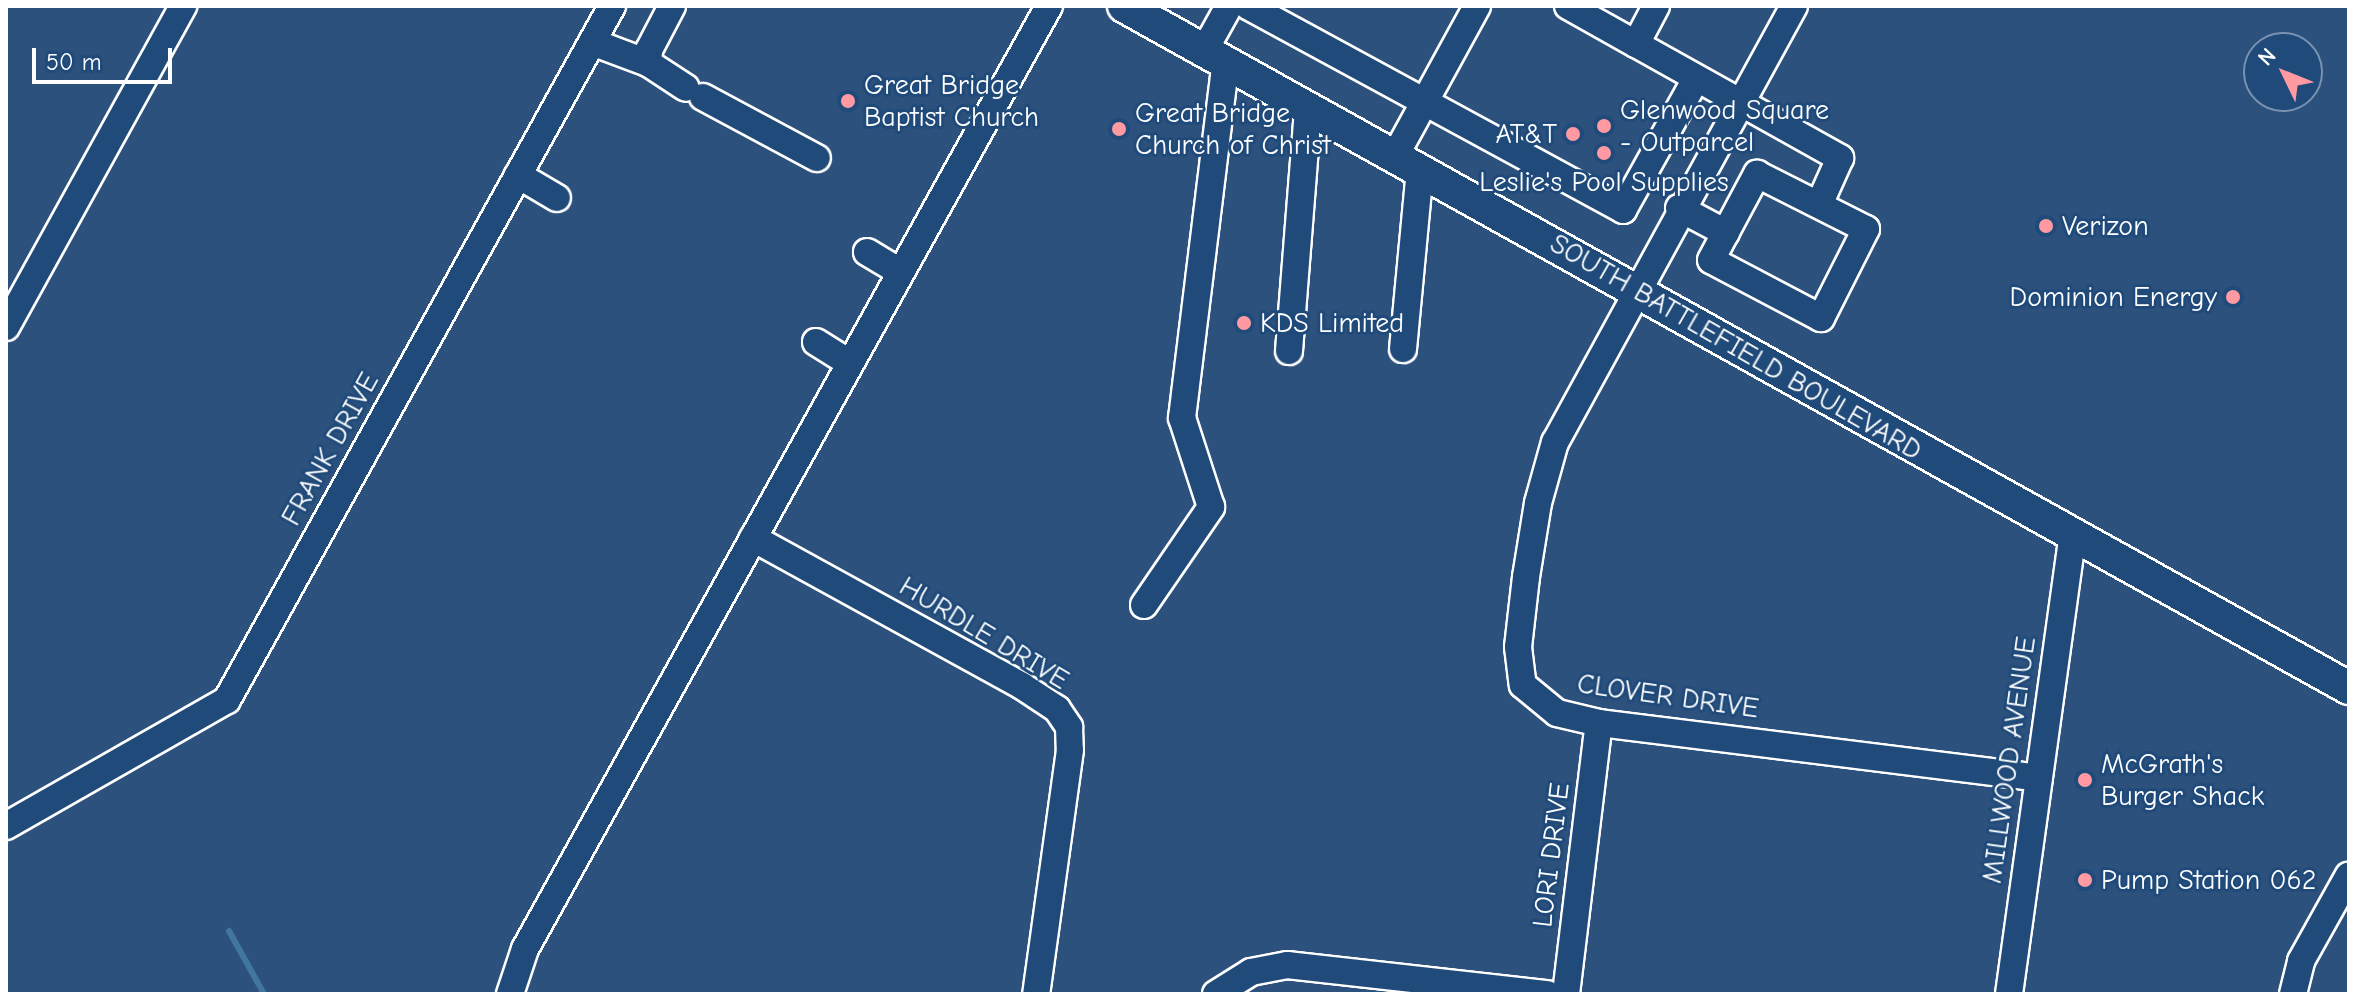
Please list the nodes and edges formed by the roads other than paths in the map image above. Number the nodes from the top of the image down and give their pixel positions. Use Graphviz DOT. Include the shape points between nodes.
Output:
graph roads {
  1 [pos="183,6"];
  2 [pos="672,6"];
  3 [pos="1049,6"];
  4 [pos="1124,6"];
  5 [pos="1229,6"];
  6 [pos="1248,6"];
  7 [pos="1477,6"];
  8 [pos="1568,6"];
  9 [pos="1656,6"];
  10 [pos="1794,6"];
  11 [pos="601,10"];
  12 [pos="592,42"];
  13 [pos="1636,44"];
  14 [pos="1215,56"];
  15 [pos="648,63"];
  16 [pos="1696,79"];
  17 [pos="1424,103"];
  18 [pos="1739,103"];
  19 [pos="1308,108"];
  20 [pos="817,158"];
  21 [pos="1407,163"];
  22 [pos="518,175"];
  23 [pos="557,198"];
  24 [pos="1819,205"];
  25 [pos="1679,208"];
  26 [pos="1726,233"];
  27 [pos="867,252"];
  28 [pos="900,272"];
  29 [pos="1635,289"];
  30 [pos="6,327"];
  31 [pos="816,342"];
  32 [pos="1403,349"];
  33 [pos="1289,351"];
  34 [pos="850,363"];
  35 [pos="2073,535"];
  36 [pos="753,538"];
  37 [pos="1144,605"];
  38 [pos="2349,688"];
  39 [pos="1599,723"];
  40 [pos="2039,778"];
  41 [pos="6,826"];
  42 [pos="2349,875"];
  43 [pos="2342,906"];
  44 [pos="510,994"];
  45 [pos="1036,994"];
  46 [pos="1216,994"];
  47 [pos="1547,994"];
  48 [pos="1566,994"];
  49 [pos="2009,994"];
  50 [pos="2293,994"];
  1 -- 30 [label="street"];
  2 -- 15 [label="street" via="649,50"];
  3 -- 28 [label="street"];
  4 -- 14 [label="main road, SOUTH BATTLEFIELD BOULEVARD"];
  5 -- 14 [label="street"];
  6 -- 17 [label="street"];
  7 -- 17 [label="street"];
  8 -- 13 [label="street"];
  9 -- 13 [label="street"];
  10 -- 18 [label="street, CLOVER DRIVE"];
  11 -- 12 [label="street, FRANK DRIVE"];
  12 -- 15 [label="street"];
  12 -- 22 [label="street, FRANK DRIVE"];
  13 -- 16 [label="street"];
  14 -- 19 [label="main road, SOUTH BATTLEFIELD BOULEVARD"];
  14 -- 37 [label="street" via="1182,418 1211,507"];
  15 -- 20 [label="street"];
  16 -- 17 [label="street" via="1623,210"];
  16 -- 18 [label="street"];
  17 -- 21 [label="street"];
  18 -- 24 [label="street" via="1840,158"];
  18 -- 25 [label="street, CLOVER DRIVE"];
  19 -- 21 [label="main road, SOUTH BATTLEFIELD BOULEVARD"];
  19 -- 33 [label="street"];
  21 -- 29 [label="main road, SOUTH BATTLEFIELD BOULEVARD"];
  21 -- 32 [label="street"];
  22 -- 23 [label="street"];
  22 -- 41 [label="street, FRANK DRIVE" via="227,700"];
  24 -- 26 [label="street" via="1757,174"];
  24 -- 26 [label="street" via="1866,229 1821,318 1711,260"];
  25 -- 26 [label="street"];
  25 -- 29 [label="street, CLOVER DRIVE"];
  27 -- 28 [label="street"];
  28 -- 34 [label="street"];
  29 -- 35 [label="main road, SOUTH BATTLEFIELD BOULEVARD"];
  29 -- 39 [label="street, CLOVER DRIVE" via="1555,442 1538,503 1518,647 1523,685 1533,697 1557,713"];
  31 -- 34 [label="street"];
  34 -- 36 [label="street"];
  35 -- 38 [label="main road, SOUTH BATTLEFIELD BOULEVARD"];
  35 -- 40 [label="street, MILLWOOD AVENUE"];
  36 -- 44 [label="street" via="525,949"];
  36 -- 45 [label="street, HURDLE DRIVE" via="1022,686 1057,709 1069,727"];
  39 -- 40 [label="street, CLOVER DRIVE"];
  39 -- 48 [label="street, LORI DRIVE"];
  40 -- 49 [label="street, MILLWOOD AVENUE"];
  42 -- 43 [label="street"];
  43 -- 50 [label="street" via="2301,961"];
  46 -- 47 [label="street" via="1251,972 1287,965"];
}
